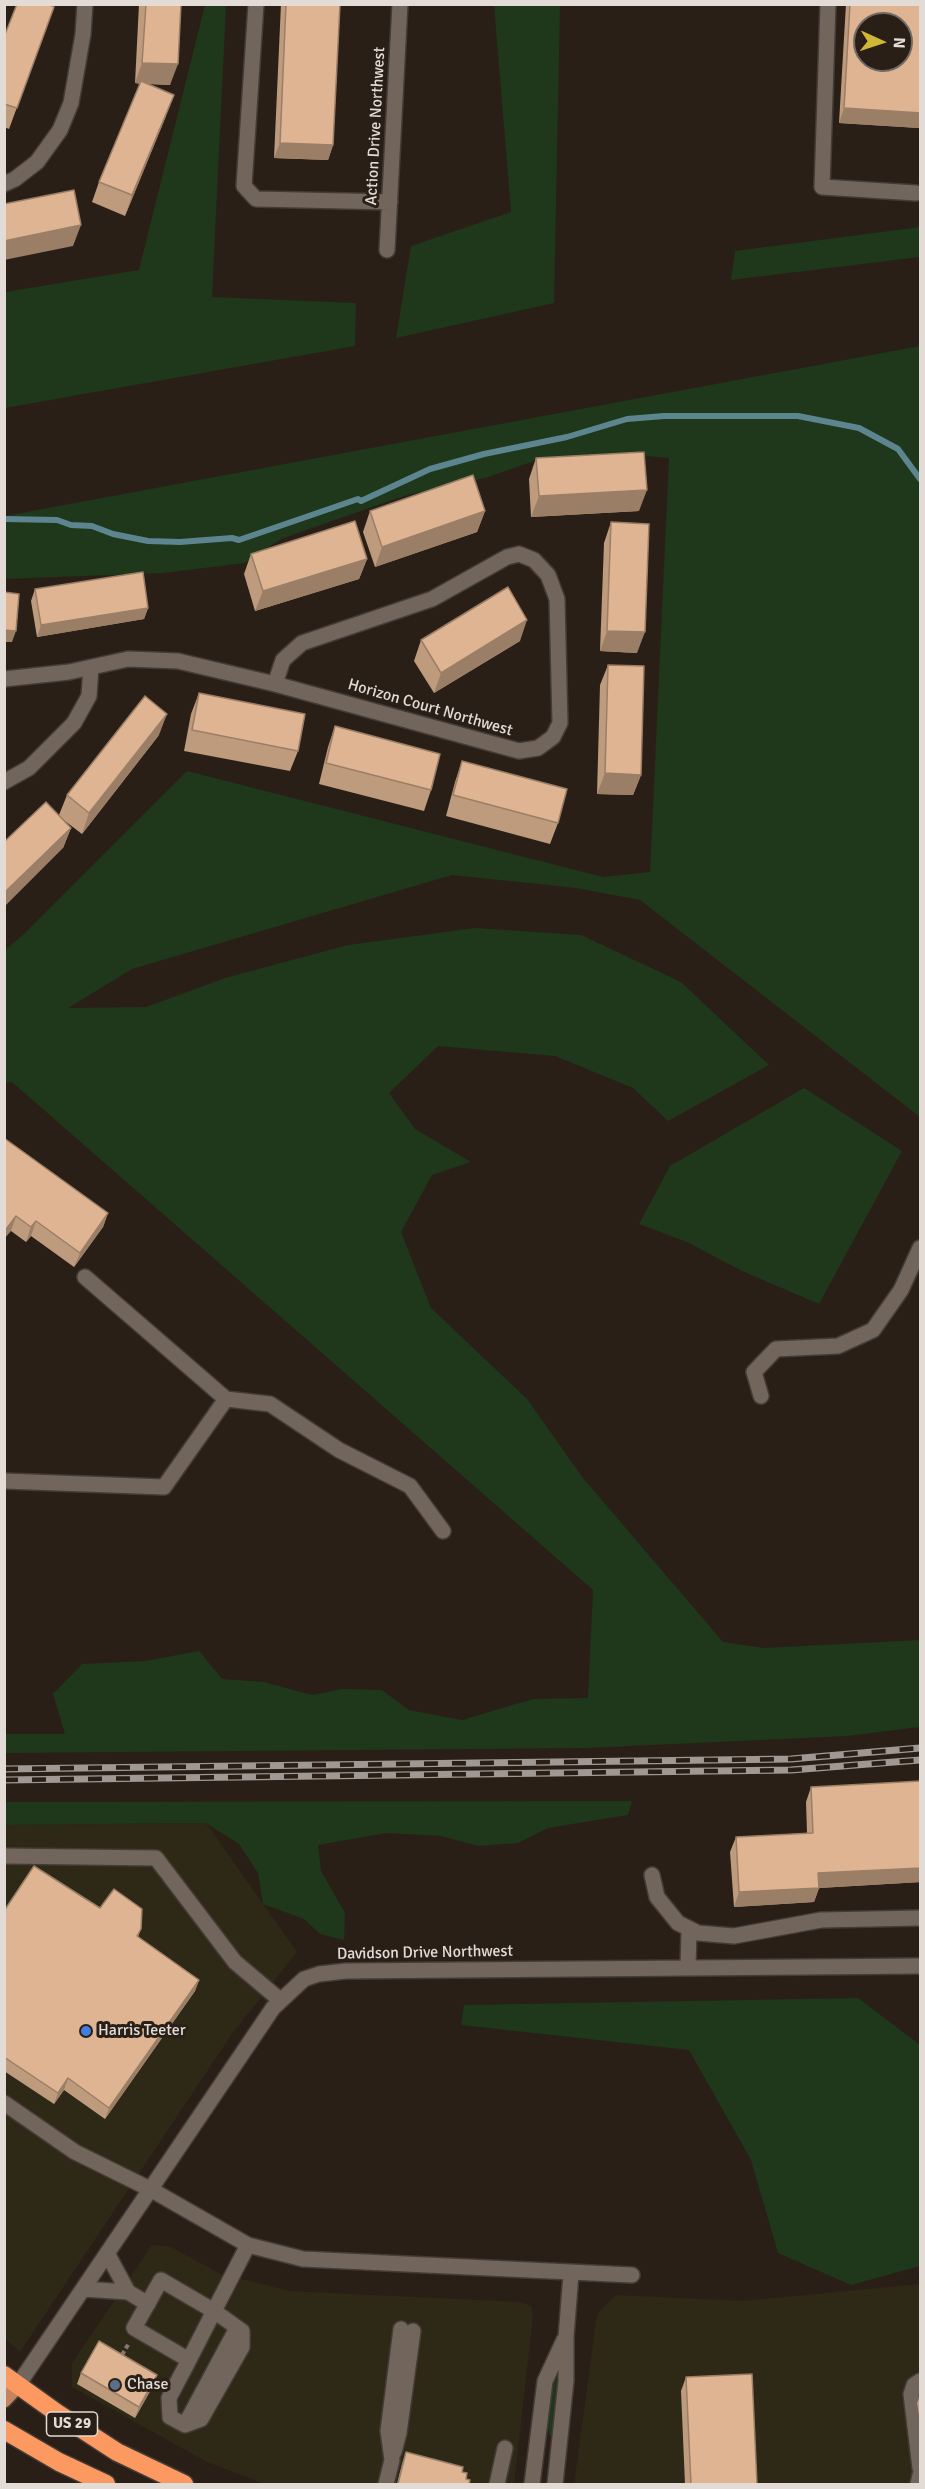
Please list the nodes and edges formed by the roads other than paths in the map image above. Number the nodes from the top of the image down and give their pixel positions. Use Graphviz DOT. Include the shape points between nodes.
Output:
graph roads {
  1 [pos="85,4"];
  2 [pos="256,4"];
  3 [pos="400,4"];
  4 [pos="828,4"];
  5 [pos="4,184"];
  6 [pos="916,193"];
  7 [pos="390,202"];
  8 [pos="387,250"];
  9 [pos="91,667"];
  10 [pos="4,679"];
  11 [pos="275,684"];
  12 [pos="4,782"];
  13 [pos="921,1248"];
  14 [pos="85,1277"];
  15 [pos="761,1396"];
  16 [pos="226,1399"];
  17 [pos="4,1481"];
  18 [pos="443,1531"];
  19 [pos="4,1856"];
  20 [pos="652,1875"];
  21 [pos="921,1918"];
  22 [pos="688,1929"];
  23 [pos="921,1966"];
  24 [pos="688,1968"];
  25 [pos="280,2000"];
  26 [pos="4,2103"];
  27 [pos="150,2189"];
  28 [pos="248,2244"];
  29 [pos="107,2253"];
  30 [pos="571,2274"];
  31 [pos="632,2275"];
  32 [pos="83,2289"];
  33 [pos="128,2292"];
  34 [pos="148,2304"];
  35 [pos="214,2311"];
  36 [pos="407,2330"];
  37 [pos="566,2337"];
  38 [pos="189,2360"];
  39 [pos="11,2380"];
  40 [pos="921,2381"];
  41 [pos="4,2400"];
  42 [pos="4,2430"];
  43 [pos="505,2448"];
  44 [pos="536,2454"];
  45 [pos="559,2455"];
  46 [pos="921,2468"];
  47 [pos="921,2475"];
  48 [pos="106,2484"];
  49 [pos="184,2484"];
  50 [pos="386,2484"];
  51 [pos="497,2484"];
  52 [pos="532,2484"];
  53 [pos="555,2484"];
  54 [pos="918,2484"];
  1 -- 5 [label="street" via="71,103 60,130 37,162"];
  2 -- 7 [label="street" via="244,186 256,199"];
  3 -- 7 [label="street, Action Drive Northwest"];
  4 -- 6 [label="street" via="822,187"];
  7 -- 8 [label="street, Action Drive Northwest"];
  9 -- 10 [label="street, Horizon Court Northwest"];
  9 -- 11 [label="street, Horizon Court Northwest" via="150,658"];
  9 -- 12 [label="street" via="89,696 74,723 29,768"];
  11 -- 11 [label="street, Horizon Court Northwest" via="519,752 538,748 553,737 560,723 556,598 548,575 534,560 519,554 507,557 432,599 302,644 283,660"];
  13 -- 15 [label="street" via="901,1290 873,1330 838,1346 776,1349 754,1372"];
  14 -- 16 [label="street"];
  16 -- 17 [label="street" via="164,1487"];
  16 -- 18 [label="street" via="270,1404 339,1450 410,1486"];
  19 -- 25 [label="street" via="156,1858 235,1962"];
  20 -- 22 [label="street" via="657,1898"];
  21 -- 22 [label="street" via="821,1920 734,1936"];
  22 -- 24 [label="street"];
  23 -- 24 [label="street, Davidson Drive Northwest"];
  24 -- 25 [label="street, Davidson Drive Northwest" via="346,1971 304,1979"];
  25 -- 27 [label="street, Davidson Drive Northwest"];
  26 -- 27 [label="street" via="75,2152"];
  27 -- 28 [label="street"];
  27 -- 29 [label="street, Davidson Drive Northwest"];
  28 -- 30 [label="street" via="303,2259"];
  28 -- 35 [label="street"];
  29 -- 32 [label="street, Davidson Drive Northwest"];
  29 -- 33 [label="street"];
  30 -- 31 [label="street"];
  30 -- 37 [label="street"];
  32 -- 33 [label="street"];
  32 -- 39 [label="street, Davidson Drive Northwest"];
  33 -- 34 [label="street"];
  34 -- 35 [label="street" via="161,2280"];
  34 -- 38 [label="street" via="134,2328"];
  35 -- 38 [label="street"];
  35 -- 38 [label="street" via="242,2331 242,2347 201,2419 185,2425 170,2417 169,2398"];
  36 -- 50 [label="street" via="388,2431 392,2460"];
  37 -- 44 [label="street" via="545,2381"];
  37 -- 45 [label="street"];
  39 -- 41 [label="main road, Davidson Drive Northwest"];
  39 -- 49 [label="highway, US 29" via="117,2452"];
  40 -- 46 [label="street" via="914,2385 911,2394"];
  42 -- 48 [label="highway, US 29"];
  43 -- 51 [label="street"];
  44 -- 45 [label="street"];
  44 -- 52 [label="street"];
  45 -- 53 [label="street"];
  47 -- 54 [label="street"];
}
